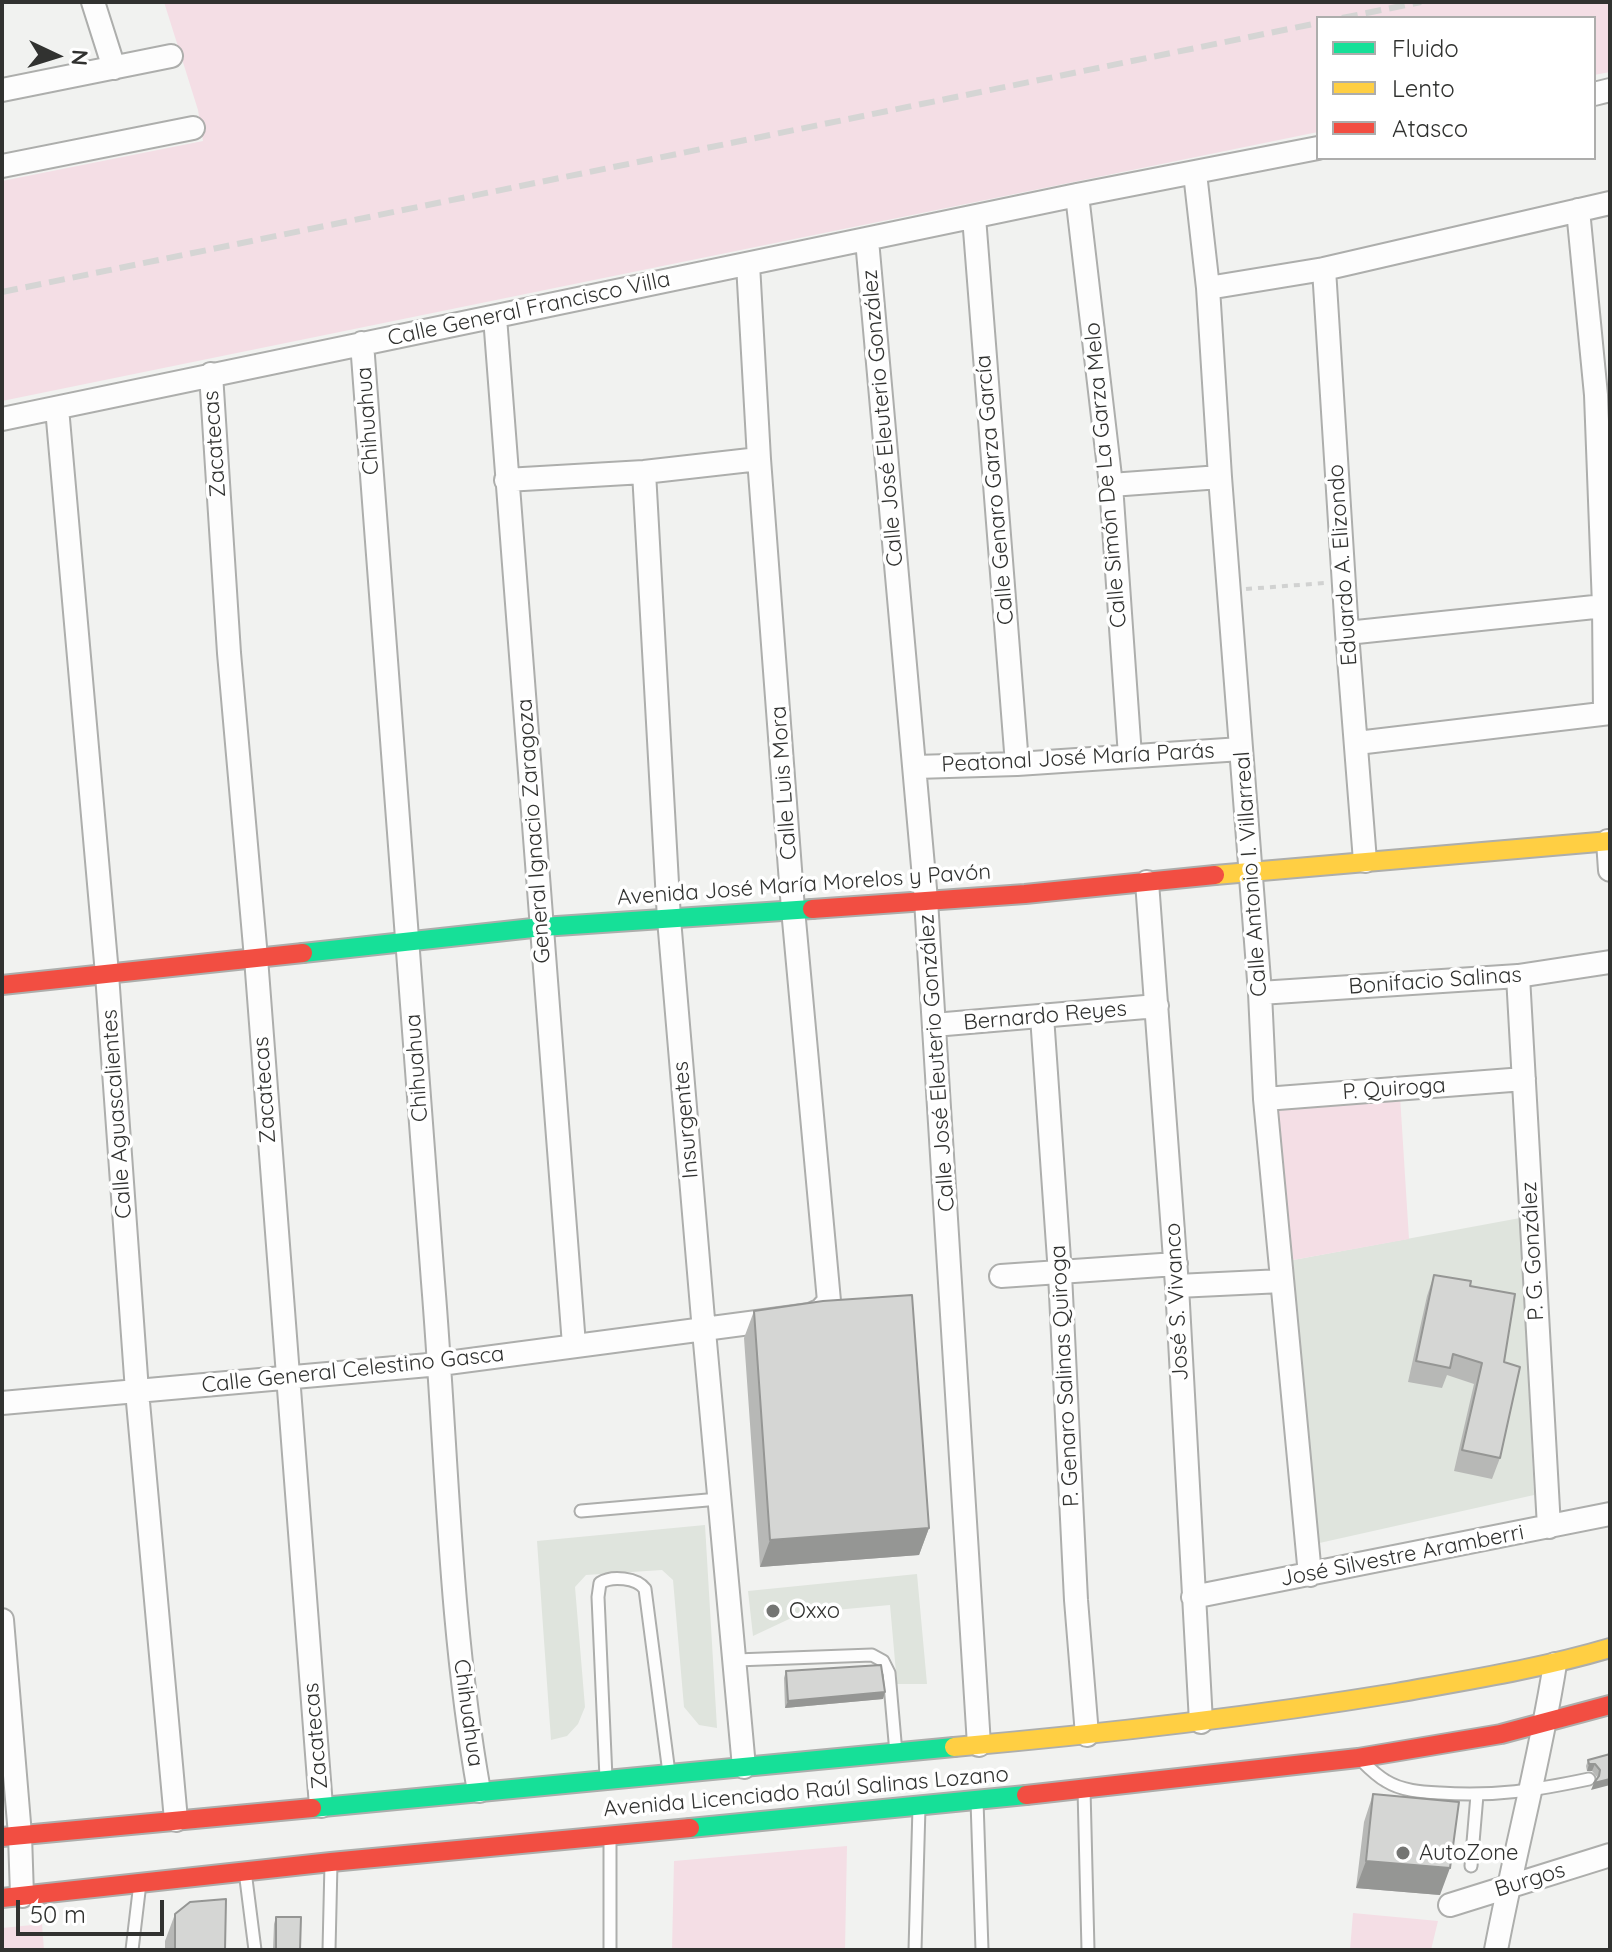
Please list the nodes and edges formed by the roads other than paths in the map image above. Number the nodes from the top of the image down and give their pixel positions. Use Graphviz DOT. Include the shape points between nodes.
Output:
graph roads {
  1 [pos="93,2"];
  2 [pos="171,56"];
  3 [pos="114,68"];
  4 [pos="2,90"];
  5 [pos="193,128"];
  6 [pos="1316,148"];
  7 [pos="2,166"];
  8 [pos="1195,173"];
  9 [pos="1077,195"];
  10 [pos="1610,203"];
  11 [pos="1578,210"];
  12 [pos="974,217"];
  13 [pos="867,240"];
  14 [pos="748,264"];
  15 [pos="1324,269"];
  16 [pos="1208,288"];
  17 [pos="495,317"];
  18 [pos="362,343"];
  19 [pos="211,374"];
  20 [pos="57,408"];
  21 [pos="2,419"];
  22 [pos="759,459"];
  23 [pos="644,472"];
  24 [pos="1220,477"];
  25 [pos="506,480"];
  26 [pos="1111,485"];
  27 [pos="1604,606"];
  28 [pos="1347,633"];
  29 [pos="1607,713"];
  30 [pos="1357,743"];
  31 [pos="1241,749"];
  32 [pos="1130,756"];
  33 [pos="1017,764"];
  34 [pos="915,767"];
  35 [pos="1609,841"];
  36 [pos="1365,861"];
  37 [pos="1610,870"];
  38 [pos="1251,871"];
  39 [pos="1147,882"];
  40 [pos="926,900"];
  41 [pos="793,909"];
  42 [pos="669,919"];
  43 [pos="542,927"];
  44 [pos="407,944"];
  45 [pos="256,958"];
  46 [pos="1610,962"];
  47 [pos="107,974"];
  48 [pos="1518,976"];
  49 [pos="2,985"];
  50 [pos="1260,993"];
  51 [pos="1157,1006"];
  52 [pos="1042,1016"];
  53 [pos="934,1025"];
  54 [pos="1524,1079"];
  55 [pos="1265,1099"];
  56 [pos="1060,1274"];
  57 [pos="1176,1275"];
  58 [pos="1001,1276"];
  59 [pos="1282,1281"];
  60 [pos="829,1301"];
  61 [pos="704,1331"];
  62 [pos="574,1345"];
  63 [pos="440,1364"];
  64 [pos="286,1377"];
  65 [pos="137,1391"];
  66 [pos="2,1403"];
  67 [pos="719,1499"];
  68 [pos="581,1511"];
  69 [pos="1610,1514"];
  70 [pos="1549,1527"];
  71 [pos="1310,1575"];
  72 [pos="1193,1597"];
  73 [pos="2,1620"];
  74 [pos="1610,1648"];
  75 [pos="736,1660"];
  76 [pos="1555,1664"];
  77 [pos="1610,1705"];
  78 [pos="1201,1722"];
  79 [pos="1546,1722"];
  80 [pos="1087,1735"];
  81 [pos="979,1745"];
  82 [pos="896,1754"];
  83 [pos="1358,1758"];
  84 [pos="744,1767"];
  85 [pos="669,1774"];
  86 [pos="1589,1779"];
  87 [pos="607,1780"];
  88 [pos="1084,1788"];
  89 [pos="479,1791"];
  90 [pos="1529,1792"];
  91 [pos="1477,1795"];
  92 [pos="977,1800"];
  93 [pos="321,1806"];
  94 [pos="919,1806"];
  95 [pos="176,1820"];
  96 [pos="610,1835"];
  97 [pos="11,1836"];
  98 [pos="1610,1855"];
  99 [pos="331,1862"];
  100 [pos="1471,1866"];
  101 [pos="245,1871"];
  102 [pos="140,1883"];
  103 [pos="1508,1886"];
  104 [pos="12,1897"];
  105 [pos="1450,1905"];
  106 [pos="132,1950"];
  107 [pos="255,1950"];
  108 [pos="329,1950"];
  109 [pos="610,1950"];
  110 [pos="915,1950"];
  111 [pos="982,1950"];
  112 [pos="1088,1950"];
  113 [pos="1496,1950"];
  1 -- 3 [label="street"];
  2 -- 3 [label="street"];
  3 -- 4 [label="street"];
  5 -- 7 [label="street"];
  6 -- 8 [label="street, Calle General Francisco Villa"];
  8 -- 9 [label="street, Calle General Francisco Villa"];
  8 -- 16 [label="street, Calle Antonio I. Villarreal"];
  9 -- 12 [label="street, Calle General Francisco Villa"];
  9 -- 26 [label="street, Calle Simón De La Garza Melo"];
  10 -- 11 [label="street"];
  11 -- 15 [label="street"];
  11 -- 27 [label="street" via="1596,395"];
  12 -- 13 [label="street, Calle General Francisco Villa"];
  12 -- 33 [label="street, Calle Genaro Garza García"];
  13 -- 14 [label="street, Calle General Francisco Villa"];
  13 -- 34 [label="street, Calle José Eleuterio González"];
  14 -- 17 [label="street, Calle General Francisco Villa"];
  14 -- 22 [label="street, Calle Luis Mora"];
  15 -- 16 [label="street"];
  15 -- 28 [label="street, Eduardo A. Elizondo"];
  16 -- 24 [label="street, Calle Antonio I. Villarreal"];
  17 -- 18 [label="street, Calle General Francisco Villa"];
  17 -- 25 [label="street, General Ignacio Zaragoza"];
  18 -- 19 [label="street, Calle General Francisco Villa"];
  18 -- 44 [label="street, Chihuahua"];
  19 -- 20 [label="street, Calle General Francisco Villa"];
  19 -- 45 [label="street, Zacatecas"];
  20 -- 21 [label="street, Calle General Francisco Villa"];
  20 -- 47 [label="street, Calle Aguascalientes"];
  22 -- 23 [label="street"];
  22 -- 41 [label="street, Calle Luis Mora"];
  23 -- 25 [label="street"];
  23 -- 42 [label="street, Insurgentes"];
  24 -- 26 [label="street"];
  24 -- 31 [label="street, Calle Antonio I. Villarreal"];
  25 -- 43 [label="street, General Ignacio Zaragoza"];
  26 -- 32 [label="street, Calle Simón De La Garza Melo"];
  27 -- 28 [label="street"];
  27 -- 29 [label="street"];
  28 -- 30 [label="street, Eduardo A. Elizondo"];
  29 -- 30 [label="street"];
  30 -- 36 [label="street, Eduardo A. Elizondo"];
  31 -- 32 [label="street, Peatonal José María Parás"];
  31 -- 38 [label="street, Calle Antonio I. Villarreal"];
  32 -- 33 [label="street, Peatonal José María Parás"];
  33 -- 34 [label="street, Peatonal José María Parás"];
  34 -- 40 [label="street, Calle José Eleuterio González"];
  35 -- 36 [label="main road, Avenida José María Morelos y Pavón"];
  35 -- 37 [label="street"];
  36 -- 38 [label="main road, Avenida José María Morelos y Pavón"];
  38 -- 39 [label="main road, Avenida José María Morelos y Pavón"];
  38 -- 50 [label="street, Calle Antonio I. Villarreal"];
  39 -- 40 [label="main road, Avenida José María Morelos y Pavón"];
  39 -- 51 [label="street, José S. Vivanco"];
  40 -- 41 [label="main road, Avenida José María Morelos y Pavón"];
  40 -- 53 [label="street, Calle José Eleuterio González"];
  41 -- 42 [label="main road, Avenida José María Morelos y Pavón"];
  41 -- 60 [label="street, Calle Luis Mora"];
  42 -- 43 [label="main road, Avenida José María Morelos y Pavón"];
  42 -- 61 [label="street, Insurgentes"];
  43 -- 44 [label="main road, Avenida José María Morelos y Pavón"];
  43 -- 62 [label="street, General Ignacio Zaragoza"];
  44 -- 45 [label="main road, Avenida José María Morelos y Pavón"];
  44 -- 63 [label="street, Chihuahua"];
  45 -- 47 [label="main road, Avenida José María Morelos y Pavón"];
  45 -- 64 [label="street, Zacatecas"];
  46 -- 48 [label="street, Bonifacio Salinas"];
  47 -- 49 [label="main road, Avenida José María Morelos y Pavón"];
  47 -- 65 [label="street, Calle Aguascalientes"];
  48 -- 50 [label="street, Bonifacio Salinas"];
  48 -- 54 [label="street, P. G. González"];
  50 -- 55 [label="street, Calle Antonio I. Villarreal"];
  51 -- 52 [label="street, Bernardo Reyes"];
  51 -- 57 [label="street, José S. Vivanco"];
  52 -- 53 [label="street, Bernardo Reyes"];
  52 -- 56 [label="street, P. Genaro Salinas Quiroga"];
  53 -- 81 [label="street, Calle José Eleuterio González"];
  54 -- 55 [label="street, P. Quiroga"];
  54 -- 70 [label="street, P. G. González"];
  55 -- 59 [label="street, Calle Antonio I. Villarreal"];
  56 -- 57 [label="street"];
  56 -- 58 [label="street"];
  56 -- 80 [label="street, P. Genaro Salinas Quiroga"];
  57 -- 59 [label="street"];
  57 -- 72 [label="street, José S. Vivanco"];
  59 -- 71 [label="street, Calle Antonio I. Villarreal"];
  60 -- 61 [label="street, Calle General Celestino Gasca" via="810,1315"];
  61 -- 62 [label="street, Calle General Celestino Gasca"];
  61 -- 67 [label="street, Insurgentes"];
  62 -- 63 [label="street, Calle General Celestino Gasca"];
  63 -- 64 [label="street, Calle General Celestino Gasca"];
  63 -- 89 [label="street, Chihuahua" via="454,1598"];
  64 -- 65 [label="street, Calle General Celestino Gasca"];
  64 -- 93 [label="street, Zacatecas"];
  65 -- 66 [label="street, Calle General Celestino Gasca"];
  65 -- 95 [label="street, Calle Aguascalientes"];
  67 -- 68 [label="lane"];
  67 -- 75 [label="street, Insurgentes"];
  69 -- 70 [label="street, José Silvestre Aramberri"];
  70 -- 71 [label="street, José Silvestre Aramberri"];
  71 -- 72 [label="street, José Silvestre Aramberri"];
  72 -- 78 [label="street, José S. Vivanco"];
  73 -- 97 [label="street"];
  74 -- 76 [label="main road, Avenida Licenciado Raúl Salinas Lozano"];
  75 -- 82 [label="lane" via="856,1654 883,1661 889,1673"];
  75 -- 84 [label="street, Insurgentes"];
  76 -- 78 [label="main road, Avenida Licenciado Raúl Salinas Lozano"];
  76 -- 79 [label="street"];
  77 -- 79 [label="main road, Avenida Licenciado Raúl Salinas Lozano"];
  78 -- 80 [label="main road, Avenida Licenciado Raúl Salinas Lozano"];
  79 -- 83 [label="main road, Avenida Licenciado Raúl Salinas Lozano"];
  79 -- 90 [label="street"];
  80 -- 81 [label="main road, Avenida Licenciado Raúl Salinas Lozano"];
  81 -- 82 [label="main road, Avenida Licenciado Raúl Salinas Lozano"];
  82 -- 84 [label="main road, Avenida Licenciado Raúl Salinas Lozano"];
  83 -- 88 [label="main road, Avenida Licenciado Raúl Salinas Lozano"];
  83 -- 91 [label="lane" via="1397,1787"];
  84 -- 85 [label="main road, Avenida Licenciado Raúl Salinas Lozano"];
  85 -- 87 [label="main road, Avenida Licenciado Raúl Salinas Lozano"];
  85 -- 87 [label="lane" via="645,1589 633,1580 607,1579 600,1583 598,1597"];
  86 -- 90 [label="lane"];
  87 -- 89 [label="main road, Avenida Licenciado Raúl Salinas Lozano"];
  88 -- 92 [label="main road, Avenida Licenciado Raúl Salinas Lozano"];
  88 -- 112 [label="lane"];
  89 -- 93 [label="main road, Avenida Licenciado Raúl Salinas Lozano"];
  90 -- 91 [label="lane"];
  90 -- 103 [label="street"];
  91 -- 100 [label="lane"];
  92 -- 94 [label="main road, Avenida Licenciado Raúl Salinas Lozano"];
  92 -- 111 [label="lane"];
  93 -- 95 [label="main road, Avenida Licenciado Raúl Salinas Lozano"];
  94 -- 96 [label="main road, Avenida Licenciado Raúl Salinas Lozano"];
  94 -- 110 [label="lane"];
  95 -- 97 [label="main road, Avenida Licenciado Raúl Salinas Lozano"];
  96 -- 99 [label="main road, Avenida Licenciado Raúl Salinas Lozano"];
  96 -- 109 [label="lane"];
  97 -- 104 [label="street"];
  98 -- 103 [label="street, Burgos"];
  99 -- 101 [label="main road, Avenida Licenciado Raúl Salinas Lozano"];
  99 -- 108 [label="lane"];
  101 -- 102 [label="main road, Avenida Licenciado Raúl Salinas Lozano"];
  101 -- 107 [label="lane"];
  102 -- 104 [label="main road, Avenida Licenciado Raúl Salinas Lozano"];
  102 -- 106 [label="lane"];
  103 -- 105 [label="street, Burgos"];
  103 -- 113 [label="street"];
}
